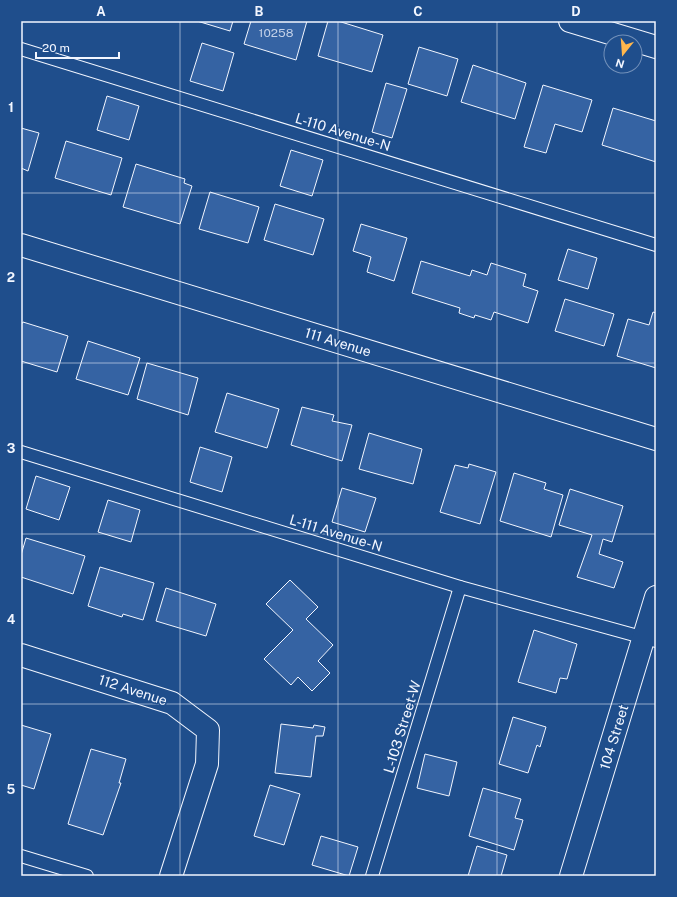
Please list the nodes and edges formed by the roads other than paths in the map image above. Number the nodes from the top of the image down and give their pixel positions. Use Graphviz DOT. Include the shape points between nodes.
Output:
graph roads {
  1 [pos="570,21"];
  2 [pos="656,48"];
  3 [pos="21,49"];
  4 [pos="21,245"];
  5 [pos="656,245"];
  6 [pos="656,439"];
  7 [pos="21,452"];
  8 [pos="460,587"];
  9 [pos="656,597"];
  10 [pos="650,639"];
  11 [pos="21,655"];
  12 [pos="21,856"];
  13 [pos="87,876"];
  14 [pos="171,876"];
  15 [pos="372,876"];
  16 [pos="571,876"];
  1 -- 2 [label="street"];
  3 -- 5 [label="lane, L-110 Avenue-N"];
  4 -- 6 [label="street, 111 Avenue"];
  7 -- 8 [label="lane, L-111 Avenue-N"];
  8 -- 10 [label="lane, L-111 Avenue-N"];
  8 -- 15 [label="lane, L-103 Street-W"];
  9 -- 10 [label="street, 104 Street"];
  10 -- 16 [label="street, 104 Street"];
  11 -- 14 [label="street, 112 Avenue" via="172,703 208,730 207,764"];
  12 -- 13 [label="lane"];
}
